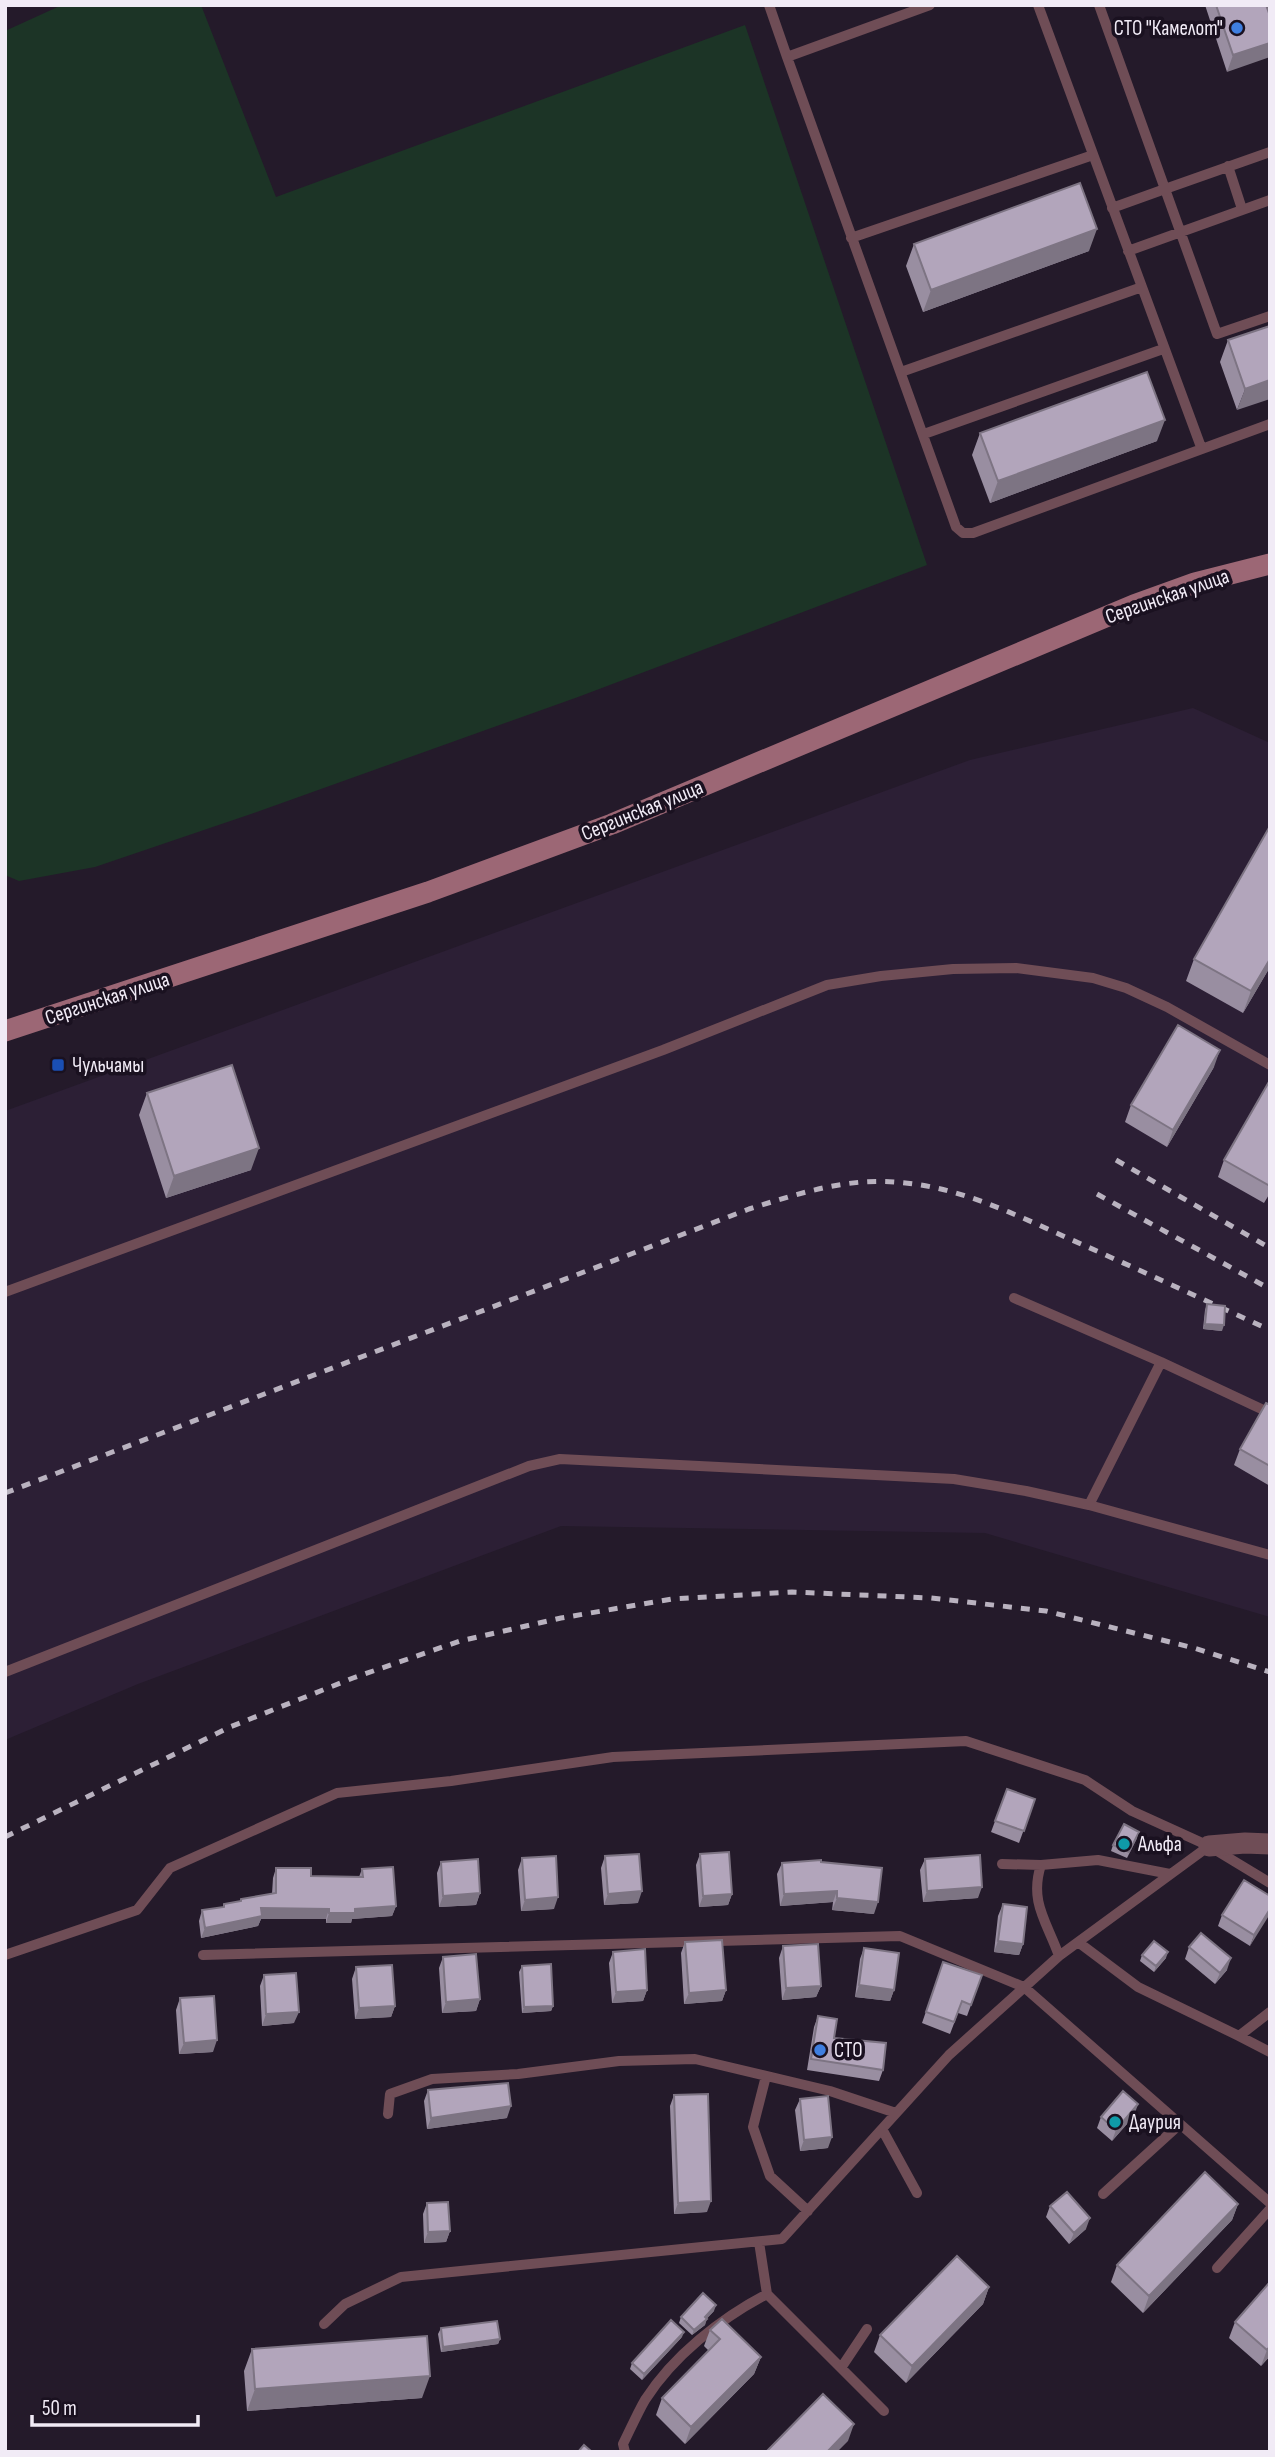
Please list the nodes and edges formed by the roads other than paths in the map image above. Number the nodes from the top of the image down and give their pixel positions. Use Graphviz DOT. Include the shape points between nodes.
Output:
graph roads {
  1 [pos="769,5"];
  2 [pos="930,5"];
  3 [pos="1038,5"];
  4 [pos="1100,5"];
  5 [pos="787,57"];
  6 [pos="1270,152"];
  7 [pos="1093,155"];
  8 [pos="1228,166"];
  9 [pos="1165,189"];
  10 [pos="1270,200"];
  11 [pos="1112,208"];
  12 [pos="1242,209"];
  13 [pos="1181,232"];
  14 [pos="851,238"];
  15 [pos="1128,251"];
  16 [pos="1142,287"];
  17 [pos="1270,316"];
  18 [pos="1163,349"];
  19 [pos="901,372"];
  20 [pos="1270,424"];
  21 [pos="924,434"];
  22 [pos="1201,447"];
  23 [pos="1270,564"];
  24 [pos="5,1031"];
  25 [pos="1270,1065"];
  26 [pos="5,1292"];
  27 [pos="1014,1298"];
  28 [pos="1161,1362"];
  29 [pos="1270,1413"];
  30 [pos="1089,1505"];
  31 [pos="1270,1555"];
  32 [pos="5,1672"];
  33 [pos="1270,1844"];
  34 [pos="1209,1846"];
  35 [pos="1002,1864"];
  36 [pos="1041,1865"];
  37 [pos="1170,1874"];
  38 [pos="1270,1883"];
  39 [pos="1078,1942"];
  40 [pos="5,1955"];
  41 [pos="203,1955"];
  42 [pos="1059,1956"];
  43 [pos="1024,1987"];
  44 [pos="1270,2012"];
  45 [pos="1239,2036"];
  46 [pos="1270,2052"];
  47 [pos="766,2076"];
  48 [pos="896,2113"];
  49 [pos="387,2114"];
  50 [pos="1180,2124"];
  51 [pos="882,2129"];
  52 [pos="917,2193"];
  53 [pos="1103,2194"];
  54 [pos="1270,2203"];
  55 [pos="1270,2209"];
  56 [pos="808,2211"];
  57 [pos="759,2242"];
  58 [pos="1217,2268"];
  59 [pos="767,2294"];
  60 [pos="324,2324"];
  61 [pos="867,2329"];
  62 [pos="841,2368"];
  63 [pos="884,2411"];
  64 [pos="625,2452"];
  1 -- 5 [label="lane"];
  2 -- 5 [label="lane"];
  3 -- 7 [label="lane"];
  4 -- 9 [label="lane"];
  5 -- 14 [label="lane"];
  6 -- 8 [label="lane"];
  7 -- 11 [label="lane"];
  7 -- 14 [label="lane"];
  8 -- 9 [label="lane"];
  8 -- 12 [label="lane"];
  9 -- 11 [label="lane"];
  9 -- 13 [label="lane"];
  10 -- 12 [label="lane"];
  11 -- 15 [label="lane"];
  12 -- 13 [label="lane"];
  13 -- 15 [label="lane"];
  13 -- 17 [label="lane" via="1217,334"];
  14 -- 19 [label="lane"];
  15 -- 16 [label="lane"];
  16 -- 18 [label="lane"];
  16 -- 19 [label="lane"];
  18 -- 21 [label="lane"];
  18 -- 22 [label="lane"];
  19 -- 21 [label="lane"];
  20 -- 22 [label="lane"];
  21 -- 22 [label="lane" via="956,527 963,533"];
  23 -- 24 [label="main road, Сергинская улица" via="1134,605 575,838 428,892"];
  25 -- 26 [label="lane" via="1167,1007 1093,978 1016,968 953,969 827,985 650,1055"];
  27 -- 28 [label="lane"];
  28 -- 29 [label="lane"];
  28 -- 30 [label="lane"];
  30 -- 31 [label="lane"];
  30 -- 32 [label="lane" via="954,1479 560,1459 529,1466"];
  33 -- 34 [label="street"];
  34 -- 37 [label="lane"];
  34 -- 38 [label="lane"];
  34 -- 40 [label="lane" via="1132,1811 1085,1780 966,1741 613,1757 451,1782 337,1793 170,1868 137,1910"];
  35 -- 36 [label="lane"];
  36 -- 37 [label="lane" via="1098,1860"];
  36 -- 42 [label="lane" via="1035,1884"];
  37 -- 39 [label="lane"];
  39 -- 42 [label="lane"];
  39 -- 45 [label="lane" via="1138,1987"];
  41 -- 43 [label="lane" via="900,1936"];
  42 -- 43 [label="lane"];
  43 -- 48 [label="lane" via="949,2055"];
  43 -- 50 [label="lane"];
  44 -- 45 [label="lane"];
  45 -- 46 [label="lane"];
  47 -- 48 [label="lane"];
  47 -- 49 [label="lane" via="695,2059 619,2061 432,2079 390,2094"];
  47 -- 56 [label="lane" via="753,2127 770,2176"];
  48 -- 51 [label="lane"];
  50 -- 53 [label="lane"];
  50 -- 54 [label="lane"];
  51 -- 52 [label="lane"];
  51 -- 56 [label="lane"];
  55 -- 58 [label="lane"];
  56 -- 57 [label="lane" via="782,2239"];
  57 -- 59 [label="lane"];
  57 -- 60 [label="lane" via="401,2277 345,2304"];
  59 -- 62 [label="lane"];
  59 -- 64 [label="lane" via="738,2309 684,2353 646,2399 623,2444"];
  61 -- 62 [label="lane"];
  62 -- 63 [label="lane"];
}
